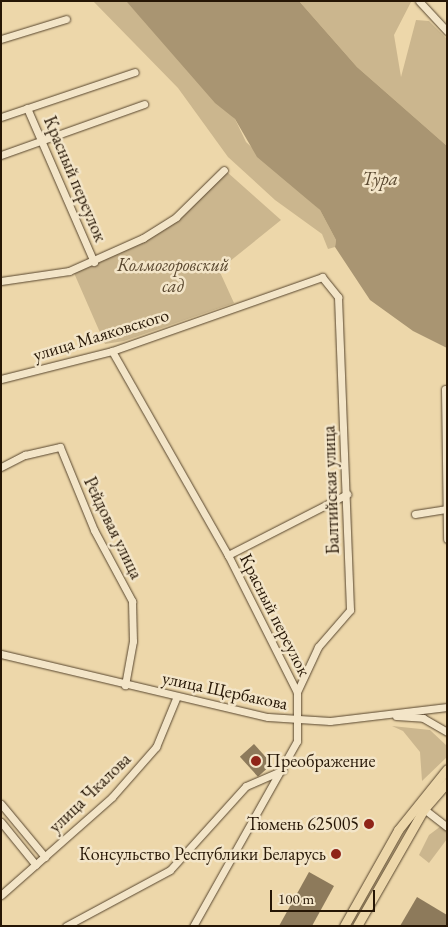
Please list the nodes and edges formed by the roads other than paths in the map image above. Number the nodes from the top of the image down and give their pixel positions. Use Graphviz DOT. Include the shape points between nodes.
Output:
graph roads {
  1 [pos="419,1"];
  2 [pos="66,19"];
  3 [pos="447,31"];
  4 [pos="1,40"];
  5 [pos="135,72"];
  6 [pos="144,104"];
  7 [pos="27,108"];
  8 [pos="1,117"];
  9 [pos="43,140"];
  10 [pos="1,155"];
  11 [pos="224,170"];
  12 [pos="94,262"];
  13 [pos="322,277"];
  14 [pos="1,282"];
  15 [pos="112,351"];
  16 [pos="1,380"];
  17 [pos="445,389"];
  18 [pos="1,467"];
  19 [pos="347,494"];
  20 [pos="445,509"];
  21 [pos="415,514"];
  22 [pos="447,539"];
  23 [pos="228,555"];
  24 [pos="1,654"];
  25 [pos="126,685"];
  26 [pos="297,692"];
  27 [pos="176,696"];
  28 [pos="447,707"];
  29 [pos="383,716"];
  30 [pos="299,721"];
  31 [pos="447,732"];
  32 [pos="447,769"];
  33 [pos="284,770"];
  34 [pos="447,782"];
  35 [pos="1,804"];
  36 [pos="424,809"];
  37 [pos="1,822"];
  38 [pos="447,826"];
  39 [pos="45,857"];
  40 [pos="36,865"];
  41 [pos="1,895"];
  42 [pos="66,926"];
  43 [pos="193,926"];
  44 [pos="344,926"];
  45 [pos="357,926"];
  1 -- 3 [label="street"];
  2 -- 4 [label="street"];
  5 -- 7 [label="street"];
  6 -- 9 [label="street"];
  7 -- 8 [label="street"];
  7 -- 9 [label="street, Красный переулок"];
  9 -- 10 [label="street"];
  9 -- 12 [label="street, Красный переулок"];
  11 -- 12 [label="street" via="176,217"];
  12 -- 14 [label="street" via="69,272"];
  13 -- 15 [label="street, улица Маяковского"];
  13 -- 19 [label="street, Балтийская улица" via="338,297"];
  15 -- 16 [label="street, улица Маяковского"];
  15 -- 23 [label="street, Красный переулок"];
  17 -- 20 [label="street"];
  18 -- 25 [label="street, Рейдовая улица" via="25,455 60,446 94,530 132,601 133,641"];
  19 -- 23 [label="street"];
  19 -- 26 [label="street, Балтийская улица" via="350,610 318,647"];
  20 -- 21 [label="street"];
  20 -- 22 [label="street"];
  23 -- 26 [label="street, Красный переулок"];
  24 -- 25 [label="street, улица Щербакова"];
  25 -- 27 [label="street, улица Щербакова"];
  26 -- 30 [label="street, Красный переулок"];
  27 -- 30 [label="street, улица Щербакова"];
  27 -- 39 [label="street, улица Чкалова" via="156,747 112,797"];
  28 -- 29 [label="street, улица Щербакова"];
  29 -- 30 [label="street, улица Щербакова"];
  29 -- 31 [label="street" via="423,718"];
  30 -- 33 [label="street, Красный переулок" via="297,742"];
  32 -- 44 [label="main road" via="398,830"];
  33 -- 42 [label="street" via="246,786 170,870"];
  33 -- 43 [label="street, Красный переулок"];
  34 -- 36 [label="main road"];
  35 -- 39 [label="street"];
  36 -- 38 [label="street"];
  36 -- 45 [label="main road"];
  37 -- 40 [label="street"];
  39 -- 40 [label="street, улица Чкалова"];
  40 -- 41 [label="street, улица Чкалова"];
}
